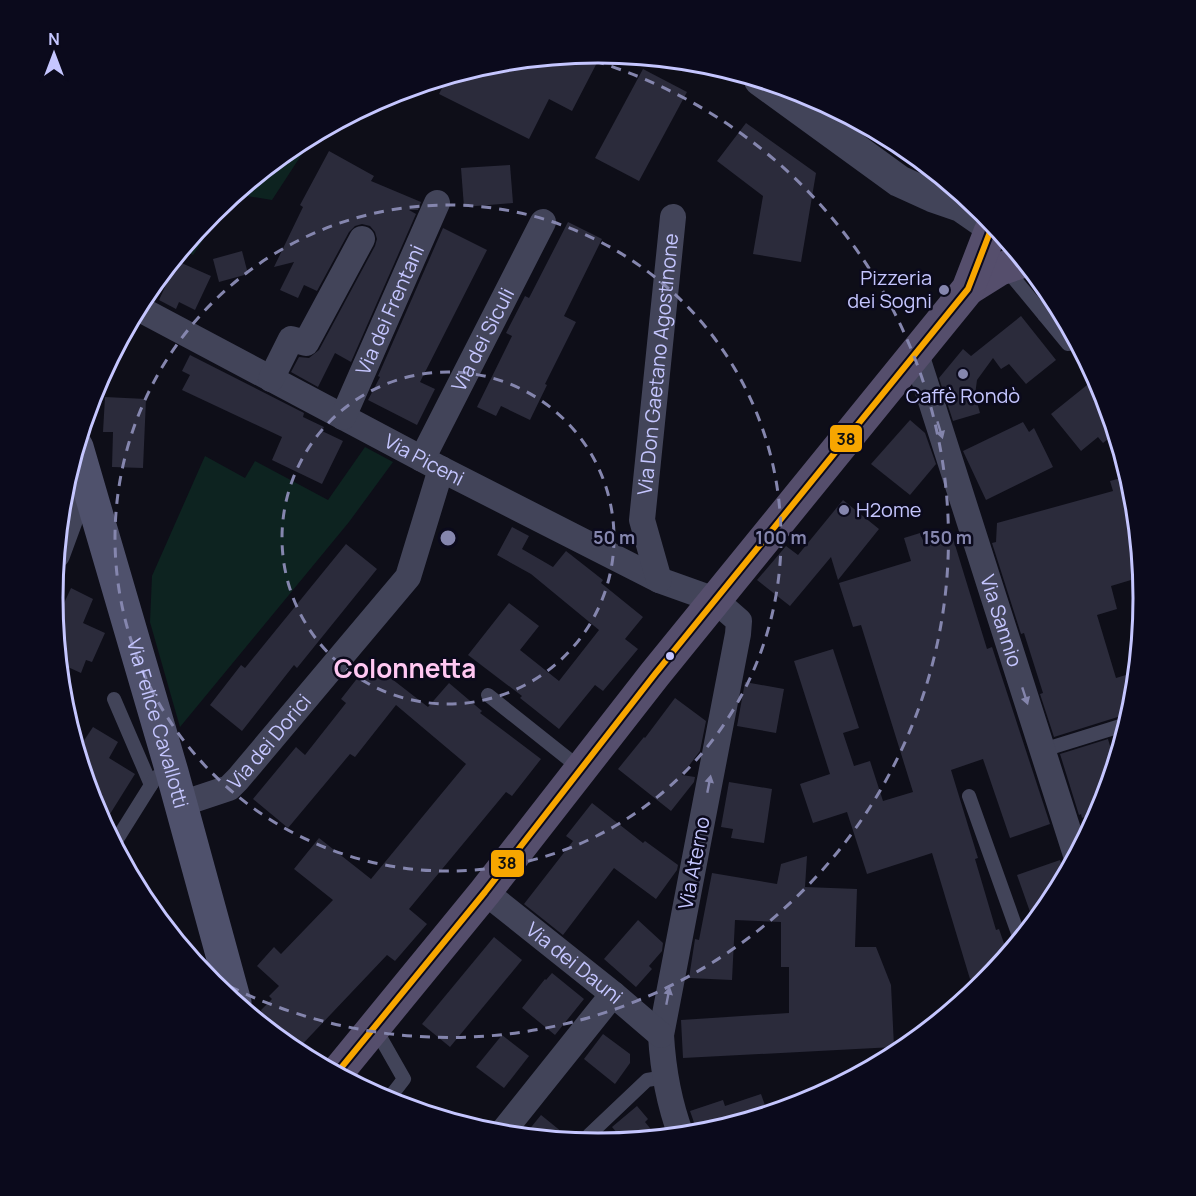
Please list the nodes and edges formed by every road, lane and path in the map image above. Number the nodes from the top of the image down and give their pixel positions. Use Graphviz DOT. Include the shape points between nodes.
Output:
graph roads {
  1 [pos="781,95"];
  2 [pos="945,194"];
  3 [pos="437,203"];
  4 [pos="962,207"];
  5 [pos="673,217"];
  6 [pos="543,222"];
  7 [pos="986,230"];
  8 [pos="362,239"];
  9 [pos="1014,262"];
  10 [pos="1019,268"];
  11 [pos="968,289"];
  12 [pos="1049,311"];
  13 [pos="146,312"];
  14 [pos="1044,315"];
  15 [pos="1068,344"];
  16 [pos="916,354"];
  17 [pos="271,378"];
  18 [pos="343,417"];
  19 [pos="80,462"];
  20 [pos="432,464"];
  21 [pos="92,501"];
  22 [pos="69,524"];
  23 [pos="659,580"];
  24 [pos="715,600"];
  25 [pos="488,695"];
  26 [pos="114,699"];
  27 [pos="1117,727"];
  28 [pos="1043,750"];
  29 [pos="581,769"];
  30 [pos="161,778"];
  31 [pos="969,796"];
  32 [pos="181,804"];
  33 [pos="119,837"];
  34 [pos="1073,845"];
  35 [pos="485,892"];
  36 [pos="1017,930"];
  37 [pos="231,986"];
  38 [pos="614,994"];
  39 [pos="374,1027"];
  40 [pos="661,1035"];
  41 [pos="341,1067"];
  42 [pos="665,1077"];
  43 [pos="394,1092"];
  44 [pos="508,1125"];
  45 [pos="678,1127"];
  46 [pos="591,1133"];
  1 -- 2 [label="street" via="899,181"];
  2 -- 4 [label="street"];
  3 -- 18 [label="street, Via dei Frentani"];
  5 -- 23 [label="street, Via Don Gaetano Agostinone" via="642,520"];
  6 -- 20 [label="street, Via dei Siculi"];
  7 -- 11 [label="main road"];
  8 -- 17 [label="street" via="306,343 291,339"];
  9 -- 11 [label="main road"];
  10 -- 14 [label="lane"];
  11 -- 16 [label="main road"];
  12 -- 14 [label="lane"];
  13 -- 17 [label="street, Via Piceni"];
  14 -- 15 [label="lane"];
  16 -- 24 [label="main road"];
  16 -- 28 [label="street, Via Sannio, one-way"];
  17 -- 18 [label="street, Via Piceni"];
  18 -- 20 [label="street, Via Piceni"];
  19 -- 21 [label="main road, Via Felice Cavallotti"];
  20 -- 23 [label="street, Via Piceni"];
  20 -- 32 [label="street, Via dei Dorici" via="408,577 238,780 229,788"];
  21 -- 22 [label="street" via="75,507"];
  21 -- 30 [label="main road, Via Felice Cavallotti"];
  23 -- 24 [label="street, Via Piceni"];
  24 -- 29 [label="main road"];
  40 -- 24 [label="street, Via Aterno, one-way" via="738,634 739,621"];
  25 -- 29 [label="lane"];
  26 -- 30 [label="lane"];
  27 -- 28 [label="lane"];
  28 -- 34 [label="street, Via Sannio"];
  29 -- 35 [label="main road"];
  30 -- 32 [label="main road, Via Felice Cavallotti"];
  30 -- 33 [label="lane"];
  31 -- 36 [label="lane"];
  32 -- 37 [label="main road, Via Felice Cavallotti"];
  35 -- 38 [label="street, Via dei Dauni"];
  35 -- 39 [label="main road"];
  38 -- 40 [label="street, Via dei Dauni"];
  38 -- 44 [label="street"];
  39 -- 41 [label="main road"];
  39 -- 43 [label="lane" via="404,1079"];
  40 -- 42 [label="street, Via Aterno"];
  42 -- 45 [label="street, Via Aterno"];
  42 -- 46 [label="lane" via="647,1080"];
}
